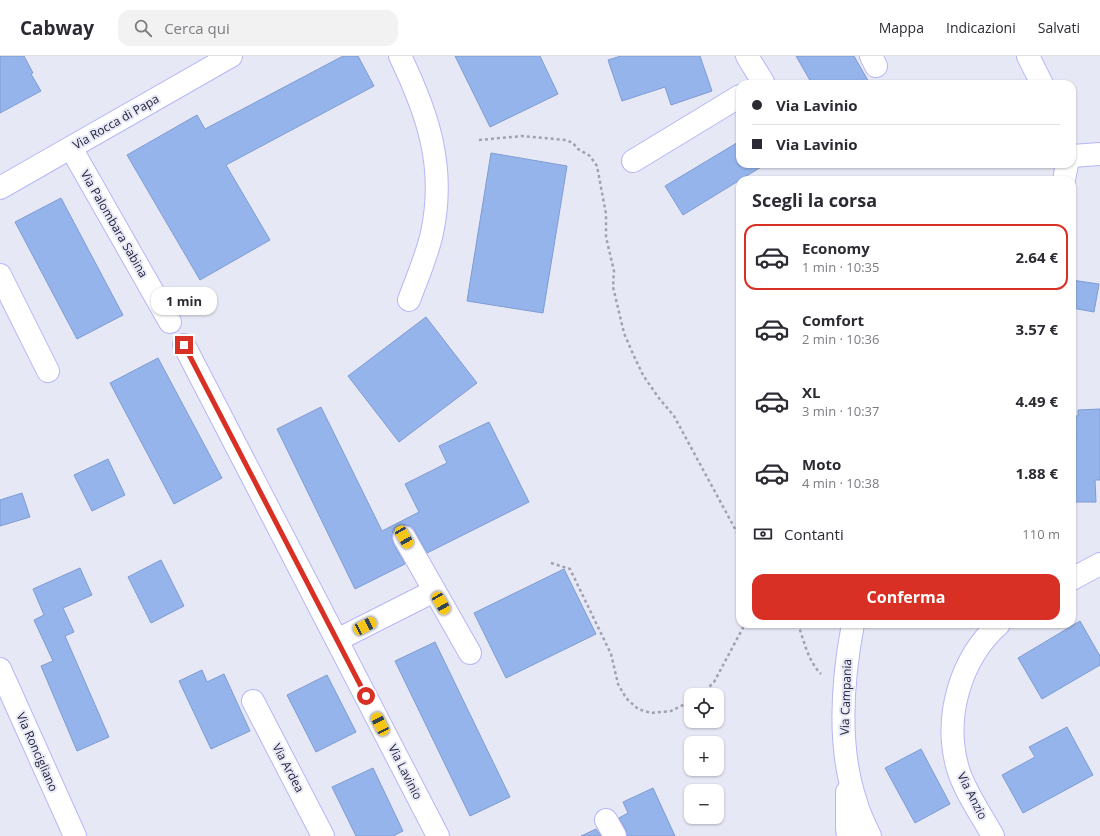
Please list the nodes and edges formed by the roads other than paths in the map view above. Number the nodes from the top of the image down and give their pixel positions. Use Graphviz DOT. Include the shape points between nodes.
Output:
graph roads {
  1 [pos="231,56"];
  2 [pos="400,56"];
  3 [pos="747,56"];
  4 [pos="1028,56"];
  5 [pos="760,80"];
  6 [pos="1040,80"];
  7 [pos="736,98"];
  8 [pos="71,148"];
  9 [pos="1100,154"];
  10 [pos="1076,156"];
  11 [pos="633,161"];
  12 [pos="0,188"];
  13 [pos="0,275"];
  14 [pos="410,300"];
  15 [pos="170,322"];
  16 [pos="184,345"];
  17 [pos="48,372"];
  18 [pos="404,537"];
  19 [pos="1100,564"];
  20 [pos="1076,577"];
  21 [pos="434,591"];
  22 [pos="852,628"];
  23 [pos="995,628"];
  24 [pos="337,640"];
  25 [pos="470,653"];
  26 [pos="0,669"];
  27 [pos="253,701"];
  28 [pos="848,770"];
  29 [pos="75,836"];
  30 [pos="323,836"];
  31 [pos="438,836"];
  32 [pos="848,836"];
  33 [pos="870,836"];
  34 [pos="993,836"];
  1 -- 8 [label="street, Via Rocca di Papa"];
  2 -- 14 [label="street" via="426,118 432,142 437,189 432,234"];
  3 -- 5 [label="street"];
  4 -- 6 [label="street"];
  7 -- 11 [label="street"];
  8 -- 12 [label="street, Via Rocca di Papa"];
  8 -- 15 [label="street, Via Palombara Sabina"];
  9 -- 10 [label="street"];
  13 -- 17 [label="street"];
  16 -- 24 [label="street, Via Lavinio"];
  18 -- 21 [label="street"];
  19 -- 20 [label="street"];
  21 -- 24 [label="street"];
  21 -- 25 [label="street"];
  22 -- 28 [label="street, Via Campania" via="844,694"];
  23 -- 34 [label="street, Via Anzio" via="979,646 967,667 954,705 952,732 955,758 962,779"];
  24 -- 31 [label="street, Via Lavinio"];
  26 -- 29 [label="street, Via Roncigliano"];
  27 -- 30 [label="street, Via Ardea"];
  28 -- 32 [label="street, Via Campania"];
  28 -- 33 [label="street, Via Campania" via="856,803"];
}
